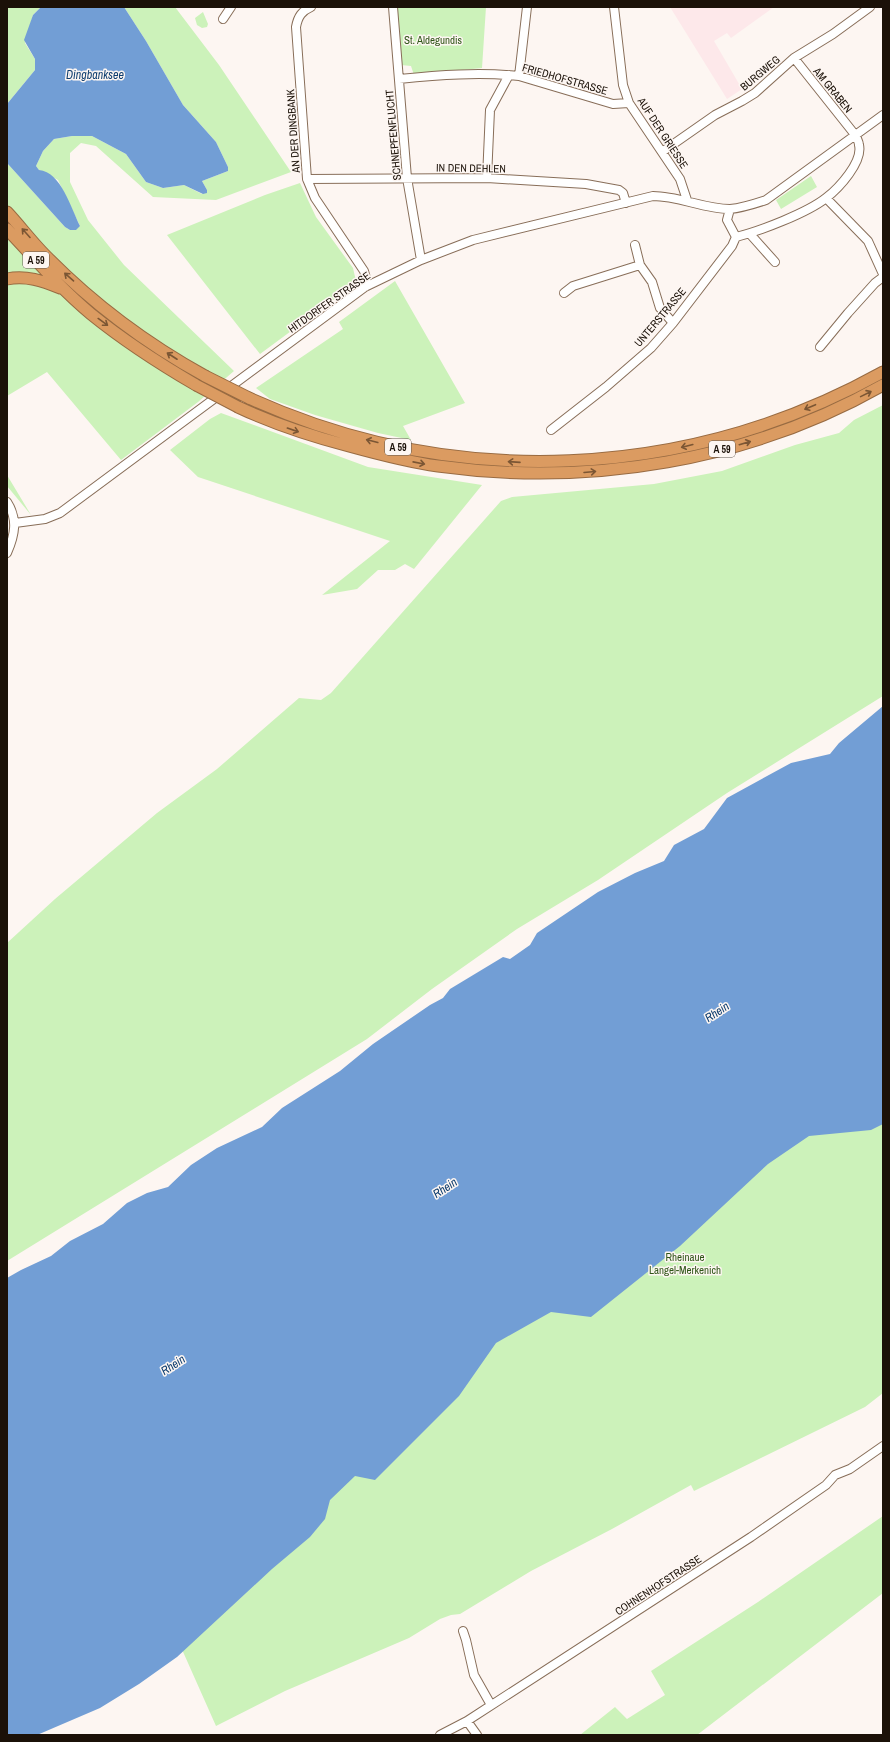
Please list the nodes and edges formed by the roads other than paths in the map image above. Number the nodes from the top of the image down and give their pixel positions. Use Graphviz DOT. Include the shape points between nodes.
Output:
graph roads {
  1 [pos="231,7"];
  2 [pos="311,7"];
  3 [pos="393,7"];
  4 [pos="527,7"];
  5 [pos="614,7"];
  6 [pos="869,7"];
  7 [pos="301,9"];
  8 [pos="223,19"];
  9 [pos="794,58"];
  10 [pos="509,75"];
  11 [pos="519,76"];
  12 [pos="399,79"];
  13 [pos="629,103"];
  14 [pos="883,115"];
  15 [pos="856,136"];
  16 [pos="662,152"];
  17 [pos="407,178"];
  18 [pos="487,178"];
  19 [pos="307,179"];
  20 [pos="826,198"];
  21 [pos="686,200"];
  22 [pos="626,203"];
  23 [pos="730,208"];
  24 [pos="7,212"];
  25 [pos="7,229"];
  26 [pos="750,234"];
  27 [pos="736,237"];
  28 [pos="635,245"];
  29 [pos="421,260"];
  30 [pos="775,262"];
  31 [pos="640,265"];
  32 [pos="7,279"];
  33 [pos="882,279"];
  34 [pos="365,288"];
  35 [pos="66,291"];
  36 [pos="564,294"];
  37 [pos="673,322"];
  38 [pos="820,347"];
  39 [pos="883,372"];
  40 [pos="883,385"];
  41 [pos="551,430"];
  42 [pos="7,502"];
  43 [pos="15,522"];
  44 [pos="7,553"];
  45 [pos="883,1446"];
  46 [pos="463,1631"];
  47 [pos="491,1705"];
  48 [pos="467,1721"];
  49 [pos="440,1735"];
  50 [pos="477,1735"];
  1 -- 8 [label="street"];
  2 -- 7 [label="street"];
  3 -- 12 [label="street, SCHNEPFENFLUCHT"];
  4 -- 11 [label="street"];
  5 -- 13 [label="street, AUF DER GRIESSE" via="622,85"];
  6 -- 9 [label="street, BURGWEG" via="833,34"];
  7 -- 19 [label="street, AN DER DINGBANK" via="296,35"];
  9 -- 15 [label="street, AM GRABEN"];
  9 -- 16 [label="street, BURGWEG" via="755,93 715,115"];
  10 -- 11 [label="street, FRIEDHOFSTRASSE"];
  10 -- 12 [label="street, FRIEDHOFSTRASSE" via="439,75"];
  10 -- 18 [label="street" via="490,110"];
  11 -- 13 [label="street, FRIEDHOFSTRASSE" via="613,104"];
  12 -- 17 [label="street, SCHNEPFENFLUCHT"];
  13 -- 16 [label="street, AUF DER GRIESSE"];
  14 -- 15 [label="street"];
  15 -- 20 [label="street" via="860,145 859,155 848,176"];
  15 -- 23 [label="street" via="766,200"];
  16 -- 21 [label="street, AUF DER GRIESSE" via="680,179"];
  17 -- 18 [label="street, IN DEN DEHLEN"];
  17 -- 19 [label="street, IN DEN DEHLEN"];
  17 -- 29 [label="street, SCHNEPFENFLUCHT"];
  18 -- 22 [label="street, IN DEN DEHLEN" via="586,184 619,190 623,193"];
  19 -- 34 [label="street, AN DER DINGBANK" via="315,198 364,271"];
  20 -- 26 [label="street"];
  20 -- 33 [label="street" via="868,242"];
  21 -- 22 [label="street, HITDORFER STRASSE" via="653,196"];
  21 -- 23 [label="street, HITDORFER STRASSE"];
  22 -- 29 [label="street, HITDORFER STRASSE" via="473,240"];
  23 -- 27 [label="street" via="727,220"];
  39 -- 24 [label="highway, A 59, one-way, bridge" via="816,405 752,429 673,450 596,460 524,462 419,452 300,420 205,376 144,338 101,305 45,254"];
  25 -- 35 [label="highway, A 59"];
  26 -- 27 [label="street"];
  26 -- 30 [label="street"];
  27 -- 37 [label="street, UNTERSTRASSE" via="732,246"];
  28 -- 31 [label="street"];
  29 -- 34 [label="street, HITDORFER STRASSE"];
  31 -- 36 [label="street" via="573,286"];
  31 -- 37 [label="street" via="652,282 660,308"];
  32 -- 35 [label="highway" via="27,278"];
  33 -- 38 [label="street" via="875,283"];
  34 -- 43 [label="street, HITDORFER STRASSE" via="60,513 45,519"];
  35 -- 40 [label="highway, A 59, one-way, bridge" via="92,314 176,374 238,407 296,431 436,466 510,473 565,473 645,466 679,460 768,436"];
  37 -- 41 [label="street, UNTERSTRASSE" via="651,348"];
  42 -- 43 [label="street"];
  43 -- 44 [label="street" via="13,540"];
  45 -- 47 [label="street, COHNENHOFSTRASSE" via="850,1469 835,1475 826,1485 751,1537"];
  46 -- 47 [label="street" via="474,1675"];
  47 -- 48 [label="street, COHNENHOFSTRASSE"];
  48 -- 49 [label="street, COHNENHOFSTRASSE"];
  48 -- 50 [label="street"];
}
